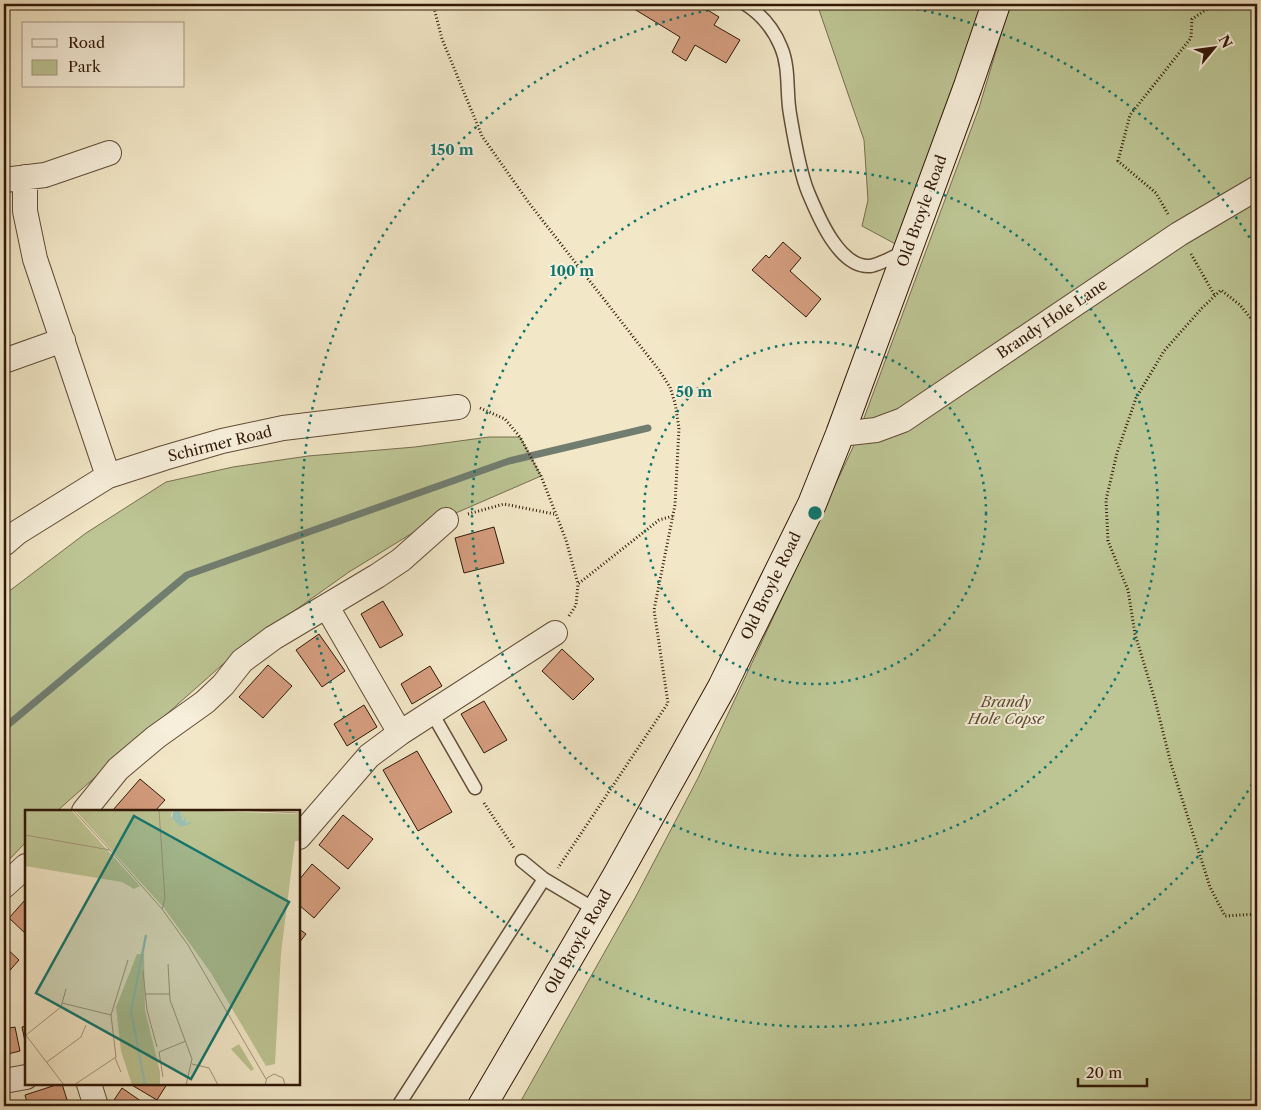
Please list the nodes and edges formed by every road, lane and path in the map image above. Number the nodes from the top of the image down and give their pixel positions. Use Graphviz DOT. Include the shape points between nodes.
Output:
graph roads {
  1 [pos="433,4"];
  2 [pos="746,4"];
  3 [pos="996,4"];
  4 [pos="1211,4"];
  5 [pos="109,153"];
  6 [pos="14,178"];
  7 [pos="1257,188"];
  8 [pos="1179,234"];
  9 [pos="907,250"];
  10 [pos="1215,296"];
  11 [pos="1257,326"];
  12 [pos="62,340"];
  13 [pos="4,361"];
  14 [pos="458,407"];
  15 [pos="840,434"];
  16 [pos="108,476"];
  17 [pos="555,514"];
  18 [pos="673,516"];
  19 [pos="446,520"];
  20 [pos="4,544"];
  21 [pos="578,584"];
  22 [pos="327,606"];
  23 [pos="555,633"];
  24 [pos="432,713"];
  25 [pos="400,733"];
  26 [pos="475,788"];
  27 [pos="85,810"];
  28 [pos="300,836"];
  29 [pos="522,861"];
  30 [pos="25,867"];
  31 [pos="544,879"];
  32 [pos="4,886"];
  33 [pos="596,910"];
  34 [pos="1257,914"];
  35 [pos="25,1077"];
  36 [pos="4,1080"];
  37 [pos="89,1085"];
  38 [pos="96,1106"];
  39 [pos="398,1106"];
  40 [pos="482,1106"];
  1 -- 18 [label="path" via="442,39 482,136 529,203 670,387 680,428"];
  2 -- 9 [label="lane" via="770,27 782,48 790,113 808,190 838,250 853,262 871,266"];
  3 -- 9 [label="main road, Old Broyle Road"];
  4 -- 8 [label="path" via="1192,19 1192,38 1130,115 1118,161 1156,193"];
  5 -- 6 [label="street" via="45,175"];
  6 -- 12 [label="street" via="35,259"];
  7 -- 8 [label="street, Brandy Hole Lane"];
  8 -- 10 [label="path"];
  8 -- 15 [label="street, Brandy Hole Lane" via="903,420 876,430"];
  9 -- 15 [label="main road, Old Broyle Road"];
  10 -- 11 [label="path" via="1221,290 1240,305"];
  10 -- 34 [label="path" via="1164,351 1136,398 1117,453 1106,500 1108,541 1128,590 1135,634 1210,887 1224,916"];
  12 -- 13 [label="street"];
  12 -- 16 [label="street"];
  14 -- 16 [label="street, Schirmer Road" via="283,428 222,441"];
  14 -- 17 [label="path" via="483,408 505,419 538,469"];
  15 -- 33 [label="main road, Old Broyle Road" via="812,504 722,686"];
  16 -- 20 [label="street, Schirmer Road"];
  17 -- 19 [label="path" via="504,504"];
  17 -- 21 [label="path"];
  18 -- 21 [label="path" via="659,520"];
  18 -- 31 [label="path" via="654,610 668,703 557,870"];
  19 -- 22 [label="street" via="400,560"];
  21 -- 23 [label="path" via="576,605"];
  22 -- 25 [label="street"];
  22 -- 27 [label="street" via="242,661 205,702 156,736 118,770"];
  23 -- 24 [label="street"];
  24 -- 25 [label="street"];
  24 -- 26 [label="lane"];
  25 -- 28 [label="street" via="368,756"];
  26 -- 29 [label="path"];
  29 -- 31 [label="lane"];
  30 -- 32 [label="street"];
  31 -- 33 [label="lane"];
  31 -- 39 [label="lane"];
  33 -- 40 [label="main road, Old Broyle Road"];
  35 -- 36 [label="street"];
  37 -- 38 [label="street"];
}
